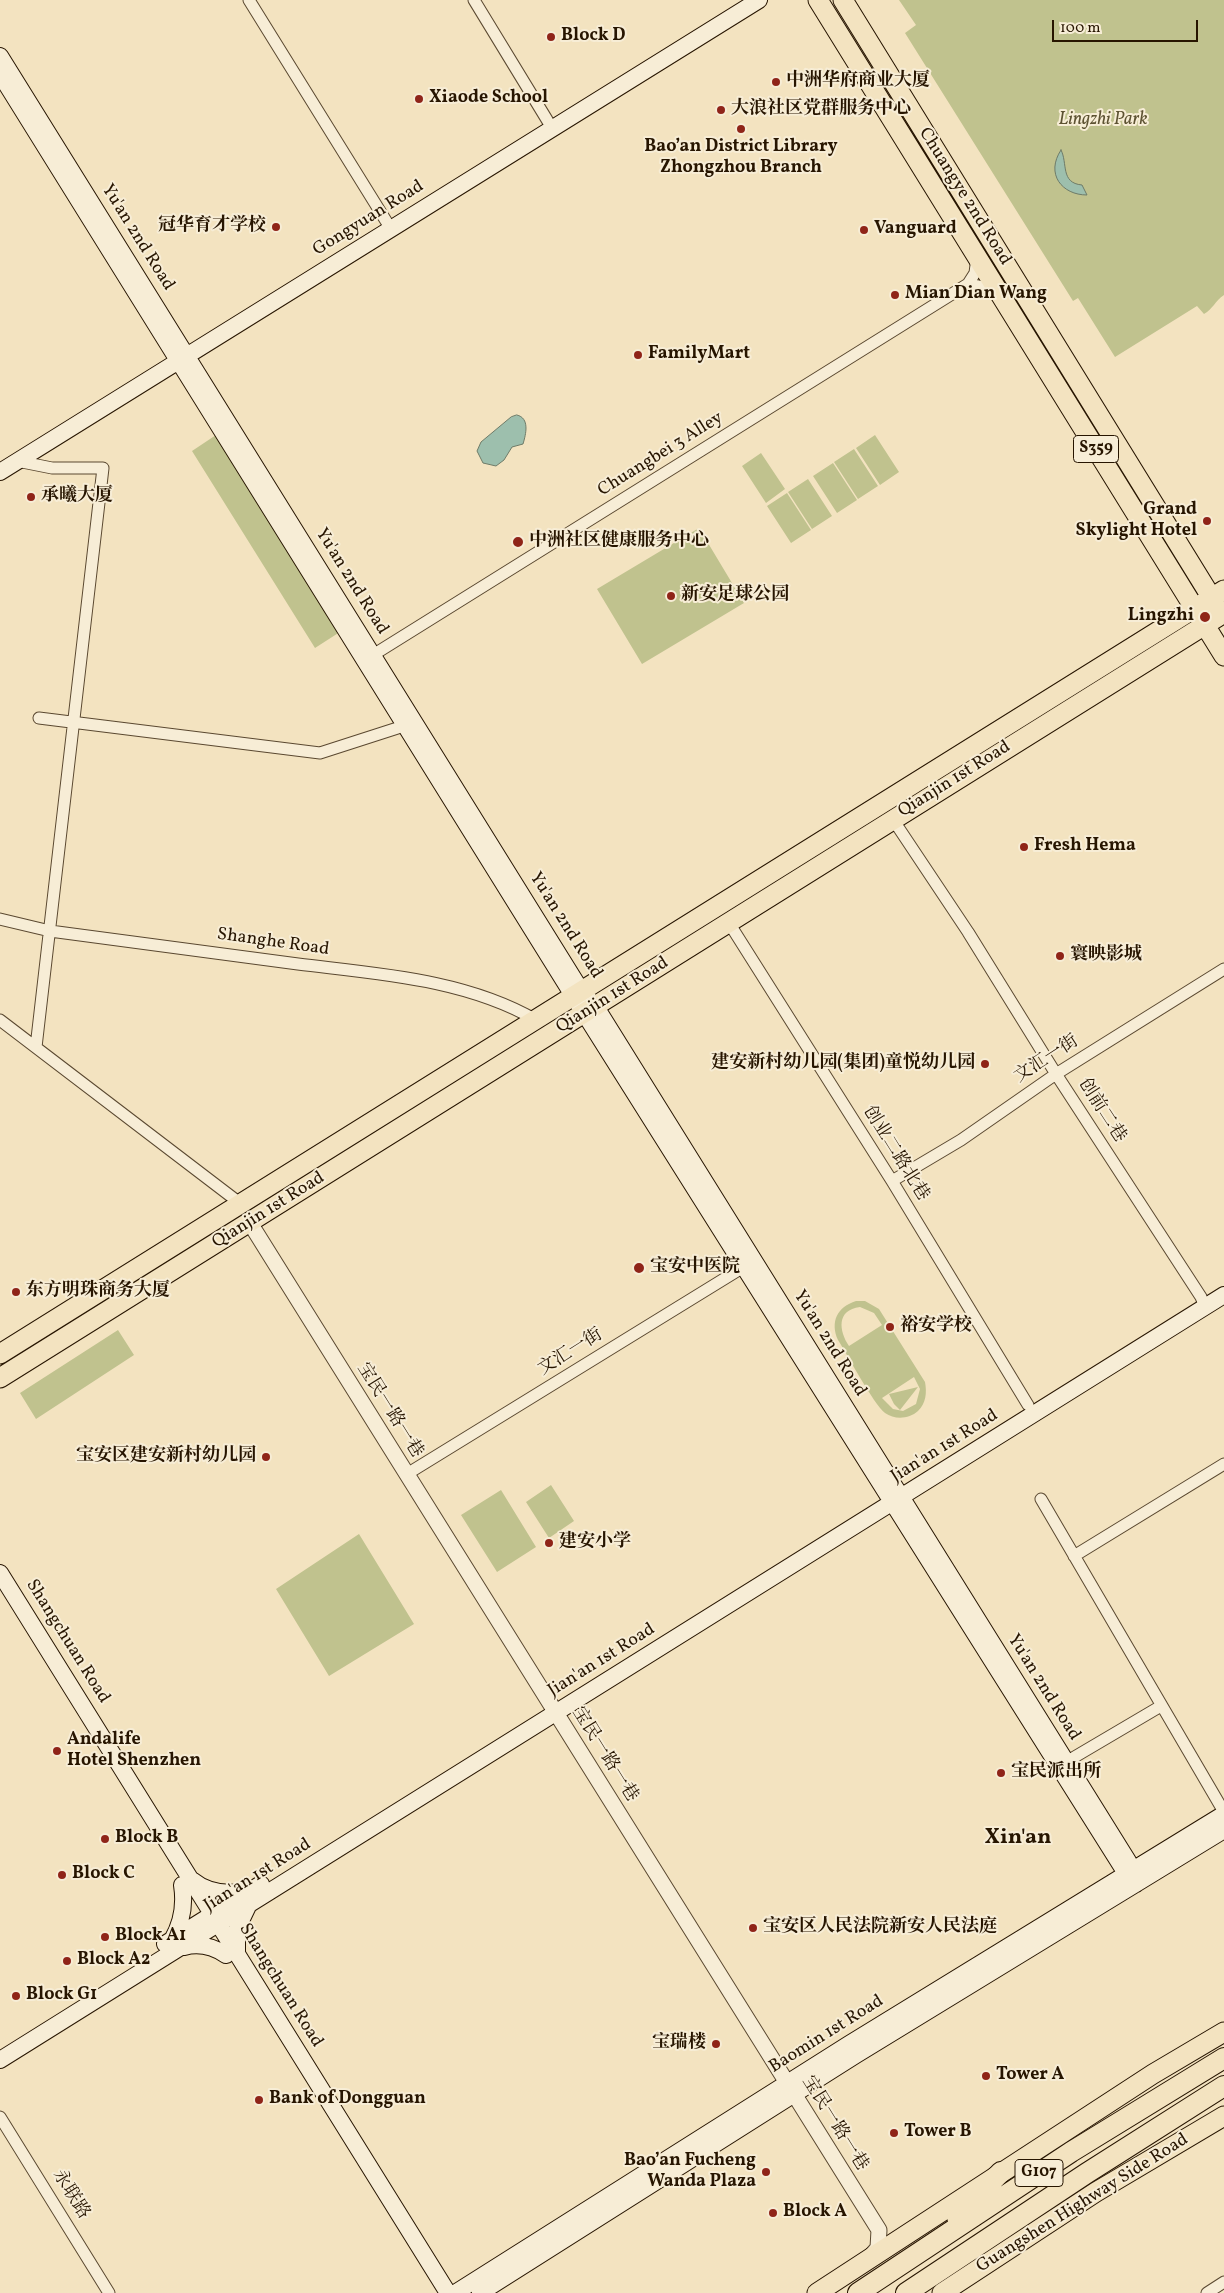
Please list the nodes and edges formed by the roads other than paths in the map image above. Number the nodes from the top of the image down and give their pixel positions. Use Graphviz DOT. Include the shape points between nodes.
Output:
graph roads {
  1 [pos="248,0"];
  2 [pos="474,0"];
  3 [pos="738,0"];
  4 [pos="758,0"];
  5 [pos="818,0"];
  6 [pos="843,0"];
  7 [pos="0,56"];
  8 [pos="0,74"];
  9 [pos="549,124"];
  10 [pos="388,224"];
  11 [pos="978,256"];
  12 [pos="968,284"];
  13 [pos="998,290"];
  14 [pos="180,354"];
  15 [pos="0,459"];
  16 [pos="16,461"];
  17 [pos="0,472"];
  18 [pos="1218,594"];
  19 [pos="1194,608"];
  20 [pos="1223,615"];
  21 [pos="1205,625"];
  22 [pos="373,655"];
  23 [pos="1224,656"];
  24 [pos="39,718"];
  25 [pos="74,723"];
  26 [pos="410,724"];
  27 [pos="892,818"];
  28 [pos="702,917"];
  29 [pos="0,919"];
  30 [pos="729,923"];
  31 [pos="50,930"];
  32 [pos="712,934"];
  33 [pos="1224,970"];
  34 [pos="578,994"];
  35 [pos="591,1010"];
  36 [pos="0,1020"];
  37 [pos="536,1020"];
  38 [pos="36,1047"];
  39 [pos="1056,1074"];
  40 [pos="892,1181"];
  41 [pos="241,1204"];
  42 [pos="250,1222"];
  43 [pos="750,1264"];
  44 [pos="1224,1283"];
  45 [pos="1224,1295"];
  46 [pos="1203,1302"];
  47 [pos="0,1354"];
  48 [pos="0,1378"];
  49 [pos="1028,1405"];
  50 [pos="1224,1464"];
  51 [pos="407,1474"];
  52 [pos="894,1496"];
  53 [pos="1041,1499"];
  54 [pos="1074,1556"];
  55 [pos="0,1573"];
  56 [pos="0,1592"];
  57 [pos="1161,1706"];
  58 [pos="553,1709"];
  59 [pos="1066,1762"];
  60 [pos="1224,1813"];
  61 [pos="1224,1830"];
  62 [pos="1132,1875"];
  63 [pos="187,1882"];
  64 [pos="250,1897"];
  65 [pos="211,1922"];
  66 [pos="175,1944"];
  67 [pos="231,1954"];
  68 [pos="1224,2032"];
  69 [pos="0,2047"];
  70 [pos="1224,2058"];
  71 [pos="0,2060"];
  72 [pos="1224,2086"];
  73 [pos="790,2089"];
  74 [pos="1224,2116"];
  75 [pos="0,2117"];
  76 [pos="1001,2172"];
  77 [pos="879,2230"];
  78 [pos="907,2233"];
  79 [pos="931,2245"];
  80 [pos="869,2258"];
  81 [pos="1224,2282"];
  82 [pos="109,2293"];
  83 [pos="436,2293"];
  84 [pos="448,2293"];
  85 [pos="455,2293"];
  86 [pos="480,2293"];
  87 [pos="817,2293"];
  88 [pos="858,2293"];
  89 [pos="906,2293"];
  90 [pos="942,2293"];
  91 [pos="1207,2293"];
  1 -- 10 [label="street"];
  2 -- 9 [label="street"];
  3 -- 9 [label="main road, Gongyuan Road"];
  4 -- 9 [label="main road, Gongyuan Road"];
  5 -- 11 [label="main road, Chuangye 2nd Road / S359"];
  6 -- 18 [label="main road, Chuangye 2nd Road / S359"];
  7 -- 14 [label="main road, Yu'an 2nd Road"];
  8 -- 14 [label="main road, Yu'an 2nd Road"];
  9 -- 10 [label="main road, Gongyuan Road"];
  10 -- 14 [label="main road, Gongyuan Road"];
  11 -- 12 [label="street" via="975,273"];
  11 -- 13 [label="main road, S359"];
  12 -- 13 [label="street"];
  12 -- 22 [label="street, Chuangbei 3 Alley"];
  13 -- 19 [label="main road, Chuangye 2nd Road / S359"];
  14 -- 15 [label="main road, Gongyuan Road"];
  14 -- 16 [label="main road, Gongyuan Road"];
  14 -- 22 [label="main road, Yu'an 2nd Road"];
  14 -- 26 [label="main road, Yu'an 2nd Road"];
  16 -- 17 [label="main road, Gongyuan Road"];
  16 -- 25 [label="street" via="52,468 103,468"];
  18 -- 19 [label="main road, Qianjin 1st Road"];
  18 -- 20 [label="main road, S359"];
  19 -- 21 [label="main road, Chuangye 2nd Road / S359"];
  19 -- 28 [label="main road, Qianjin 1st Road"];
  20 -- 21 [label="main road, Qianjin 1st Road"];
  21 -- 23 [label="main road, Chuangye 2nd Road / S359"];
  21 -- 27 [label="main road, Qianjin 1st Road"];
  22 -- 26 [label="main road, Yu'an 2nd Road"];
  24 -- 25 [label="street"];
  25 -- 26 [label="street" via="320,753"];
  25 -- 31 [label="street"];
  26 -- 34 [label="main road, Yu'an 2nd Road"];
  27 -- 30 [label="main road, Qianjin 1st Road"];
  27 -- 39 [label="street, 创前二巷"];
  28 -- 32 [label="main road" via="698,928"];
  28 -- 34 [label="main road, Qianjin 1st Road"];
  29 -- 31 [label="street, Shanghe Road"];
  30 -- 32 [label="main road, Qianjin 1st Road"];
  30 -- 40 [label="street, 创业二路北巷"];
  31 -- 37 [label="street, Shanghe Road" via="454,987 511,1005"];
  31 -- 38 [label="street"];
  32 -- 35 [label="main road, Qianjin 1st Road"];
  33 -- 39 [label="street, 文汇一街"];
  34 -- 35 [label="main road, Yu'an 2nd Road"];
  34 -- 37 [label="main road, Qianjin 1st Road"];
  35 -- 42 [label="main road, Qianjin 1st Road"];
  35 -- 43 [label="main road, Yu'an 2nd Road"];
  36 -- 38 [label="street"];
  37 -- 41 [label="main road, Qianjin 1st Road"];
  38 -- 41 [label="street"];
  39 -- 40 [label="street, 文汇一街" via="961,1140"];
  39 -- 46 [label="street, 创前二巷"];
  40 -- 49 [label="street, 创业二路北巷"];
  41 -- 47 [label="main road, Qianjin 1st Road"];
  42 -- 48 [label="main road, Qianjin 1st Road"];
  42 -- 51 [label="street, 宝民一路一巷"];
  43 -- 51 [label="street, 文汇一街"];
  43 -- 52 [label="main road, Yu'an 2nd Road"];
  44 -- 46 [label="main road, Jian'an 1st Road"];
  45 -- 46 [label="main road, Jian'an 1st Road"];
  46 -- 49 [label="main road, Jian'an 1st Road"];
  46 -- 52 [label="main road, Jian'an 1st Road"];
  49 -- 52 [label="main road, Jian'an 1st Road"];
  50 -- 54 [label="street"];
  51 -- 58 [label="street, 宝民一路一巷"];
  52 -- 58 [label="main road, Jian'an 1st Road"];
  52 -- 59 [label="main road, Yu'an 2nd Road"];
  52 -- 62 [label="main road, Yu'an 2nd Road"];
  53 -- 54 [label="street"];
  54 -- 57 [label="street"];
  55 -- 63 [label="main road, Shangchuan Road"];
  56 -- 63 [label="main road, Shangchuan Road"];
  57 -- 59 [label="street"];
  57 -- 60 [label="street"];
  58 -- 64 [label="main road, Jian'an 1st Road"];
  58 -- 73 [label="street, 宝民一路一巷"];
  59 -- 62 [label="main road, Yu'an 2nd Road"];
  60 -- 62 [label="main road, Baomin 1st Road"];
  61 -- 62 [label="main road, Baomin 1st Road"];
  62 -- 73 [label="main road, Baomin 1st Road"];
  63 -- 64 [label="main road" via="218,1892"];
  63 -- 65 [label="main road, Shangchuan Road"];
  63 -- 66 [label="main road"];
  64 -- 65 [label="main road, Jian'an 1st Road"];
  64 -- 67 [label="main road"];
  65 -- 66 [label="main road, Jian'an 1st Road"];
  65 -- 67 [label="main road, Shangchuan Road"];
  66 -- 67 [label="main road" via="205,1946"];
  66 -- 69 [label="main road, Jian'an 1st Road"];
  66 -- 71 [label="main road, Jian'an 1st Road"];
  67 -- 83 [label="main road, Shangchuan Road"];
  67 -- 84 [label="main road, Shangchuan Road"];
  68 -- 76 [label="main road"];
  70 -- 79 [label="highway, G107" via="1071,2152"];
  72 -- 89 [label="highway, G107"];
  73 -- 77 [label="street, 宝民一路一巷"];
  73 -- 85 [label="main road, Baomin 1st Road"];
  73 -- 86 [label="main road, Baomin 1st Road"];
  74 -- 90 [label="main road, Guangshen Highway Side Road" via="1096,2192"];
  75 -- 82 [label="street, 永联路"];
  76 -- 78 [label="main road"];
  76 -- 79 [label="highway"];
  77 -- 78 [label="street" via="890,2236"];
  77 -- 80 [label="street" via="878,2248"];
  78 -- 80 [label="main road"];
  79 -- 88 [label="highway, G107"];
  80 -- 87 [label="main road"];
  81 -- 91 [label="street"];
}
